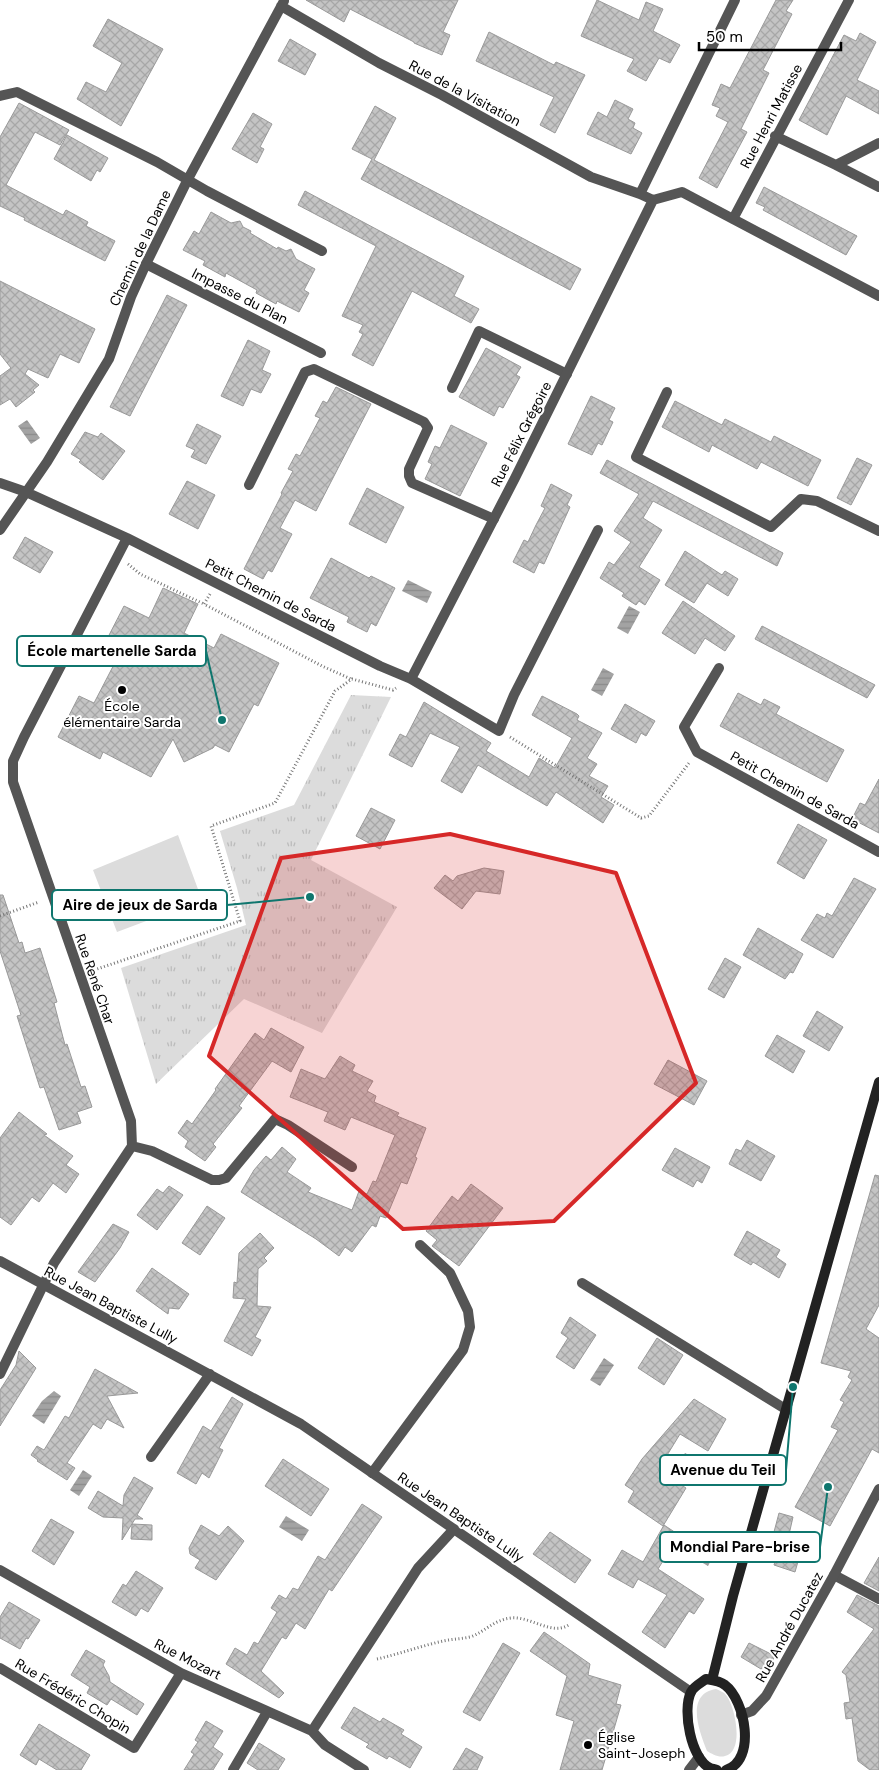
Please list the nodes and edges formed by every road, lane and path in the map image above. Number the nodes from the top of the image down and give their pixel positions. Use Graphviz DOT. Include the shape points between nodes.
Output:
graph roads {
  1 [pos="735,0"];
  2 [pos="850,0"];
  3 [pos="283,3"];
  4 [pos="0,96"];
  5 [pos="776,136"];
  6 [pos="879,143"];
  7 [pos="836,164"];
  8 [pos="188,179"];
  9 [pos="879,187"];
  10 [pos="640,194"];
  11 [pos="653,200"];
  12 [pos="733,219"];
  13 [pos="322,252"];
  14 [pos="146,264"];
  15 [pos="879,296"];
  16 [pos="321,353"];
  17 [pos="567,374"];
  18 [pos="452,388"];
  19 [pos="666,392"];
  20 [pos="0,483"];
  21 [pos="249,486"];
  22 [pos="26,492"];
  23 [pos="494,518"];
  24 [pos="0,530"];
  25 [pos="598,530"];
  26 [pos="879,531"];
  27 [pos="127,538"];
  28 [pos="118,555"];
  29 [pos="216,582"];
  30 [pos="204,604"];
  31 [pos="719,668"];
  32 [pos="352,679"];
  33 [pos="411,679"];
  34 [pos="499,731"];
  35 [pos="697,752"];
  36 [pos="879,852"];
  37 [pos="52,897"];
  38 [pos="0,916"];
  39 [pos="79,975"];
  40 [pos="879,1084"];
  41 [pos="132,1146"];
  42 [pos="352,1167"];
  43 [pos="420,1245"];
  44 [pos="0,1260"];
  45 [pos="582,1283"];
  46 [pos="44,1285"];
  47 [pos="0,1374"];
  48 [pos="210,1374"];
  49 [pos="786,1410"];
  50 [pos="151,1457"];
  51 [pos="372,1473"];
  52 [pos="879,1489"];
  53 [pos="454,1530"];
  54 [pos="0,1571"];
  55 [pos="834,1575"];
  56 [pos="879,1599"];
  57 [pos="581,1616"];
  58 [pos="356,1663"];
  59 [pos="0,1668"];
  60 [pos="181,1673"];
  61 [pos="712,1680"];
  62 [pos="691,1692"];
  63 [pos="267,1712"];
  64 [pos="741,1715"];
  65 [pos="312,1731"];
  66 [pos="699,1757"];
  67 [pos="729,1769"];
  68 [pos="233,1770"];
  69 [pos="363,1770"];
  70 [pos="689,1770"];
  71 [pos="718,1770"];
  1 -- 10 [label="street"];
  2 -- 5 [label="street, Rue Henri Matisse"];
  3 -- 8 [label="street, Chemin de la Dame"];
  3 -- 10 [label="street, Rue de la Visitation" via="379,63 591,178"];
  4 -- 8 [label="street" via="17,92"];
  5 -- 7 [label="street"];
  5 -- 12 [label="street, Rue Henri Matisse"];
  6 -- 7 [label="street"];
  7 -- 9 [label="street"];
  8 -- 13 [label="street"];
  8 -- 14 [label="street, Chemin de la Dame"];
  10 -- 11 [label="street, Rue de la Visitation"];
  11 -- 12 [label="street" via="682,192"];
  11 -- 17 [label="street, Rue Félix Grégoire"];
  12 -- 15 [label="street"];
  14 -- 16 [label="street, Impasse du Plan"];
  14 -- 22 [label="street, Chemin de la Dame" via="109,359"];
  17 -- 18 [label="street" via="480,332"];
  17 -- 23 [label="street, Rue Félix Grégoire"];
  19 -- 26 [label="street" via="636,457 770,527 801,498 818,502"];
  20 -- 22 [label="street, Petit Chemin de Sarda"];
  21 -- 23 [label="street" via="305,372 314,369 424,422 428,428 409,469 412,482"];
  22 -- 24 [label="street, Chemin de la Dame"];
  22 -- 27 [label="street, Petit Chemin de Sarda"];
  23 -- 33 [label="street, Rue Félix Grégoire"];
  25 -- 34 [label="street" via="514,694"];
  27 -- 28 [label="street, Rue René Char"];
  27 -- 29 [label="street, Petit Chemin de Sarda"];
  28 -- 30 [label="path" via="140,574"];
  28 -- 37 [label="street, Rue René Char" via="13,761 12,782"];
  29 -- 30 [label="path"];
  29 -- 33 [label="street, Petit Chemin de Sarda"];
  30 -- 32 [label="path"];
  31 -- 35 [label="street" via="684,727"];
  32 -- 33 [label="path" via="393,690"];
  32 -- 39 [label="path" via="335,692 276,803 211,826 240,921"];
  33 -- 34 [label="street, Petit Chemin de Sarda"];
  34 -- 35 [label="path" via="641,818 649,816"];
  35 -- 36 [label="street, Petit Chemin de Sarda"];
  37 -- 38 [label="path"];
  37 -- 39 [label="street, Rue René Char"];
  39 -- 41 [label="street, Rue René Char" via="131,1121"];
  40 -- 49 [label="main road"];
  41 -- 42 [label="street" via="152,1151 212,1180 219,1180 226,1178 274,1119"];
  41 -- 46 [label="street" via="54,1263"];
  43 -- 51 [label="street" via="450,1273 468,1311 470,1327 463,1350"];
  44 -- 46 [label="street, Rue Jean Baptiste Lully"];
  45 -- 49 [label="street"];
  46 -- 47 [label="street"];
  46 -- 48 [label="street, Rue Jean Baptiste Lully"];
  48 -- 50 [label="street"];
  48 -- 51 [label="street, Rue Jean Baptiste Lully" via="301,1424"];
  49 -- 61 [label="main road"];
  51 -- 53 [label="street, Rue Jean Baptiste Lully"];
  52 -- 55 [label="street, Rue André Ducatez"];
  53 -- 57 [label="street, Rue Jean Baptiste Lully"];
  53 -- 58 [label="street" via="418,1568"];
  54 -- 60 [label="street, Rue Mozart"];
  55 -- 56 [label="street"];
  55 -- 64 [label="street, Rue André Ducatez" via="766,1696 752,1712"];
  57 -- 58 [label="path" via="564,1628 554,1630 526,1619 500,1620 471,1636"];
  57 -- 62 [label="street, Rue Jean Baptiste Lully"];
  58 -- 65 [label="street"];
  59 -- 60 [label="street, Rue Frédéric Chopin" via="134,1748"];
  60 -- 63 [label="street, Rue Mozart"];
  61 -- 62 [label="main road" via="698,1684"];
  61 -- 64 [label="main road" via="724,1684 733,1694"];
  62 -- 66 [label="main road" via="689,1728"];
  63 -- 65 [label="street, Rue Mozart"];
  63 -- 68 [label="street"];
  64 -- 67 [label="main road" via="746,1730 744,1749 739,1761"];
  65 -- 69 [label="street, Rue Mozart" via="325,1745"];
  66 -- 70 [label="street"];
  66 -- 71 [label="main road" via="710,1768"];
}
